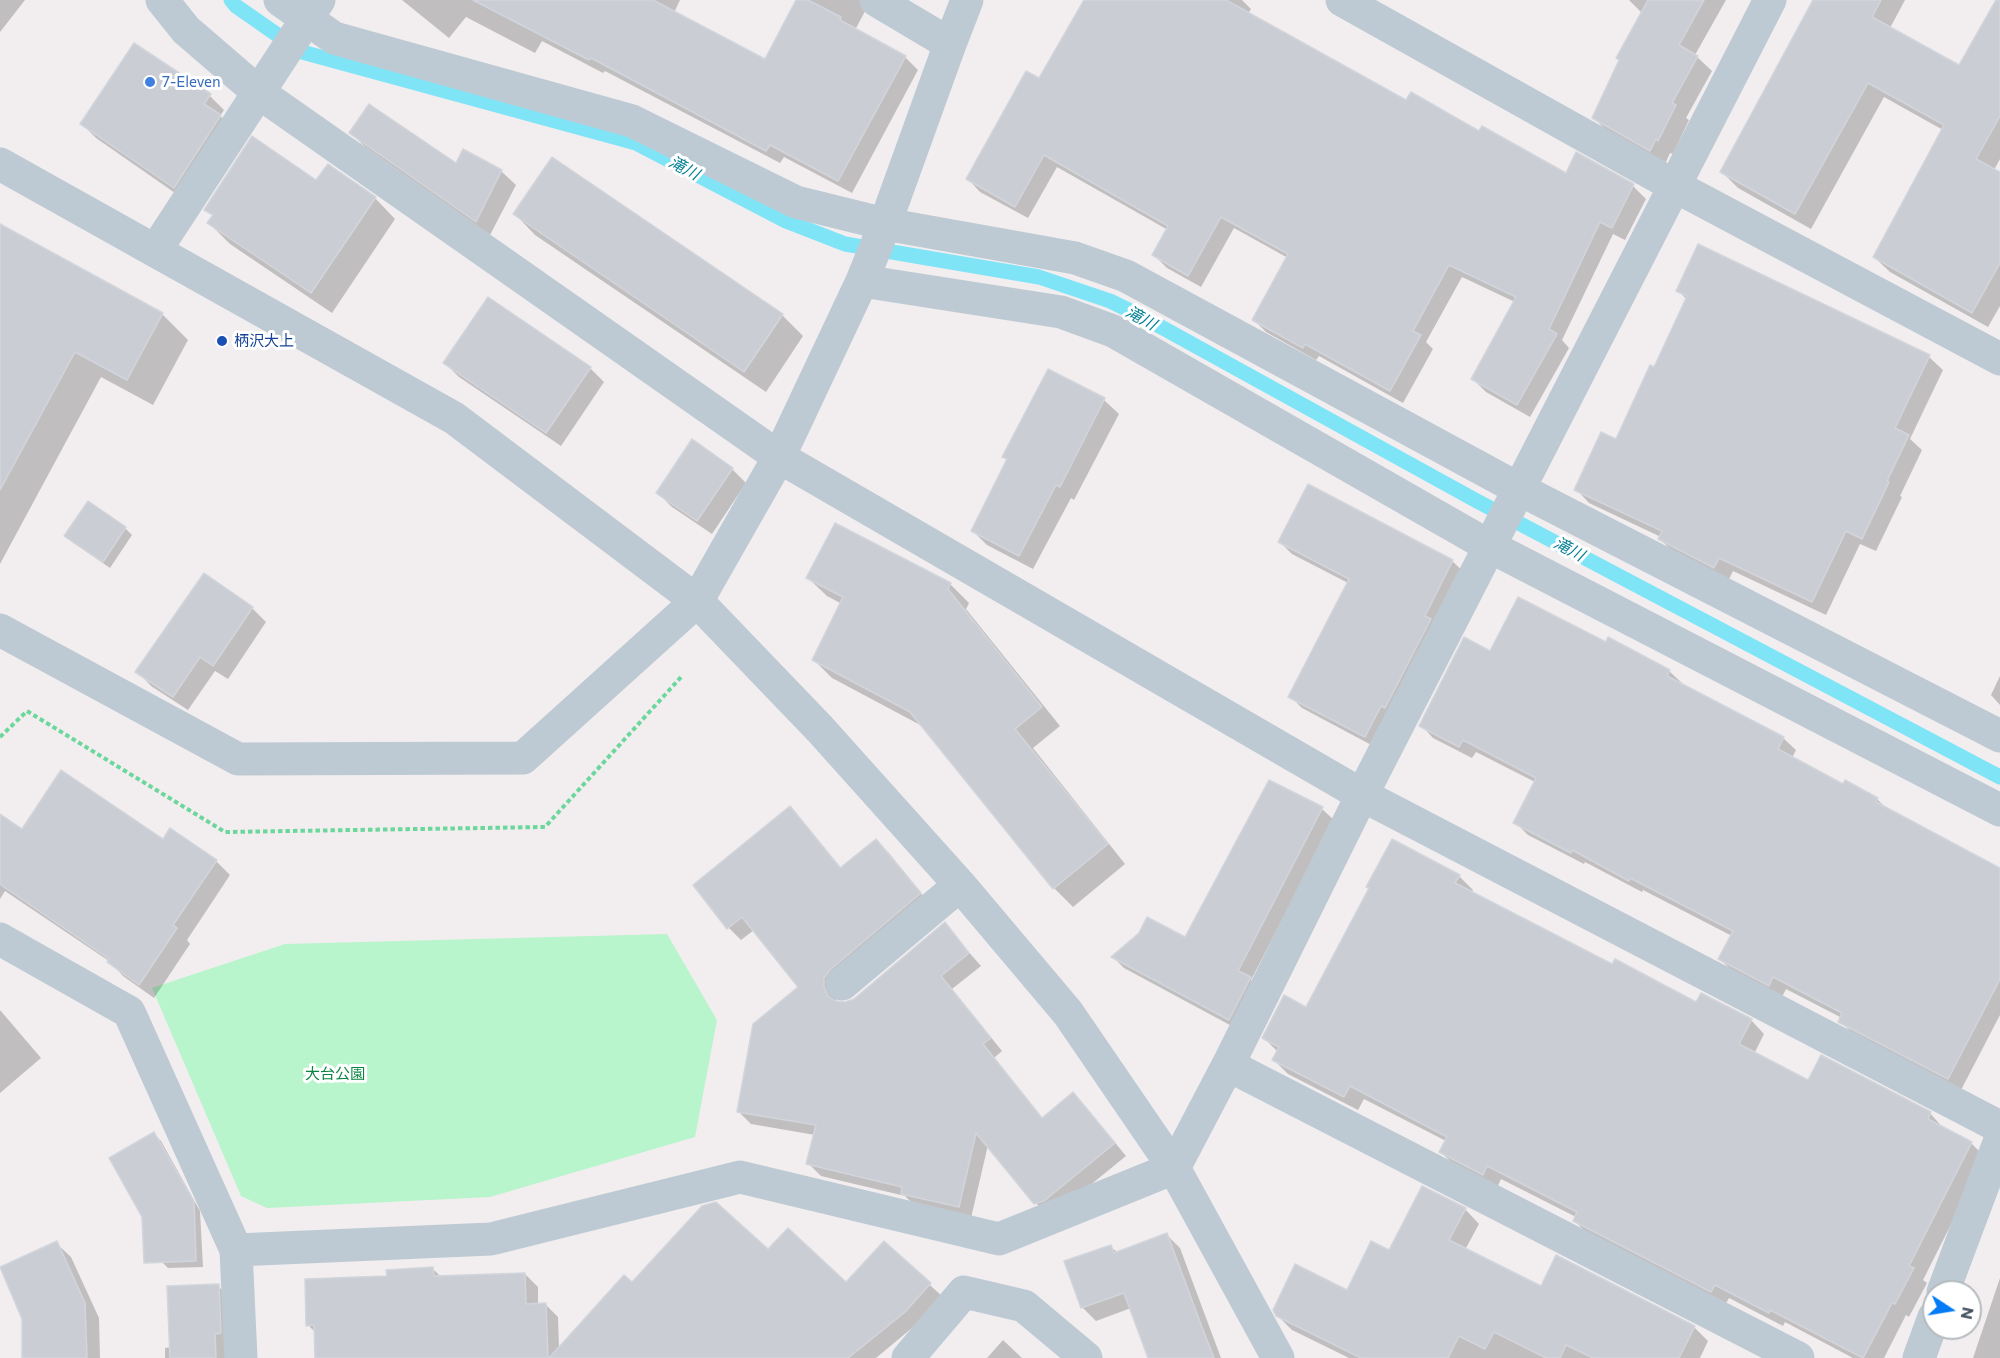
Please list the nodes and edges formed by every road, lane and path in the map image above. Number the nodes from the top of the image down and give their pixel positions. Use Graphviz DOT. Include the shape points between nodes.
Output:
graph roads {
  1 [pos="162,0"];
  2 [pos="280,0"];
  3 [pos="876,0"];
  4 [pos="967,0"];
  5 [pos="1342,0"];
  6 [pos="1770,0"];
  7 [pos="313,9"];
  8 [pos="950,44"];
  9 [pos="258,92"];
  10 [pos="0,164"];
  11 [pos="1673,185"];
  12 [pos="885,224"];
  13 [pos="155,251"];
  14 [pos="862,281"];
  15 [pos="2000,359"];
  16 [pos="779,457"];
  17 [pos="1519,489"];
  18 [pos="1489,546"];
  19 [pos="697,601"];
  20 [pos="0,630"];
  21 [pos="2000,736"];
  22 [pos="1362,795"];
  23 [pos="2000,810"];
  24 [pos="960,885"];
  25 [pos="0,939"];
  26 [pos="842,984"];
  27 [pos="1228,1065"];
  28 [pos="2000,1126"];
  29 [pos="2000,1140"];
  30 [pos="1174,1168"];
  31 [pos="236,1250"];
  32 [pos="1948,1280"];
  33 [pos="1926,1340"];
  34 [pos="241,1358"];
  35 [pos="908,1358"];
  36 [pos="1086,1358"];
  37 [pos="1278,1358"];
  38 [pos="1798,1358"];
  39 [pos="1919,1358"];
  1 -- 9 [label="street" via="186,30"];
  2 -- 7 [label="street"];
  3 -- 8 [label="street"];
  4 -- 8 [label="street"];
  5 -- 11 [label="street"];
  6 -- 11 [label="street"];
  7 -- 9 [label="street"];
  7 -- 12 [label="street" via="334,38 632,120 796,202"];
  8 -- 12 [label="street"];
  9 -- 13 [label="street"];
  9 -- 16 [label="street"];
  10 -- 13 [label="street"];
  11 -- 15 [label="street"];
  11 -- 17 [label="street"];
  12 -- 14 [label="street"];
  12 -- 17 [label="street" via="1075,258 1126,276"];
  13 -- 19 [label="street" via="453,418"];
  14 -- 16 [label="street"];
  14 -- 18 [label="street" via="1060,312 1113,331"];
  16 -- 19 [label="street"];
  16 -- 22 [label="street"];
  17 -- 18 [label="street"];
  17 -- 21 [label="street"];
  18 -- 22 [label="street"];
  18 -- 23 [label="street"];
  19 -- 20 [label="street" via="523,758 238,759"];
  19 -- 24 [label="street" via="820,729"];
  22 -- 27 [label="street"];
  22 -- 28 [label="street"];
  24 -- 26 [label="street"];
  24 -- 30 [label="street" via="1068,1013"];
  25 -- 31 [label="street" via="129,1012"];
  27 -- 30 [label="street"];
  27 -- 38 [label="street"];
  29 -- 32 [label="street"];
  30 -- 31 [label="street" via="999,1239 740,1177 491,1239"];
  30 -- 37 [label="street"];
  31 -- 34 [label="street"];
  33 -- 39 [label="street"];
  35 -- 36 [label="street" via="964,1292 1024,1306"];
}
